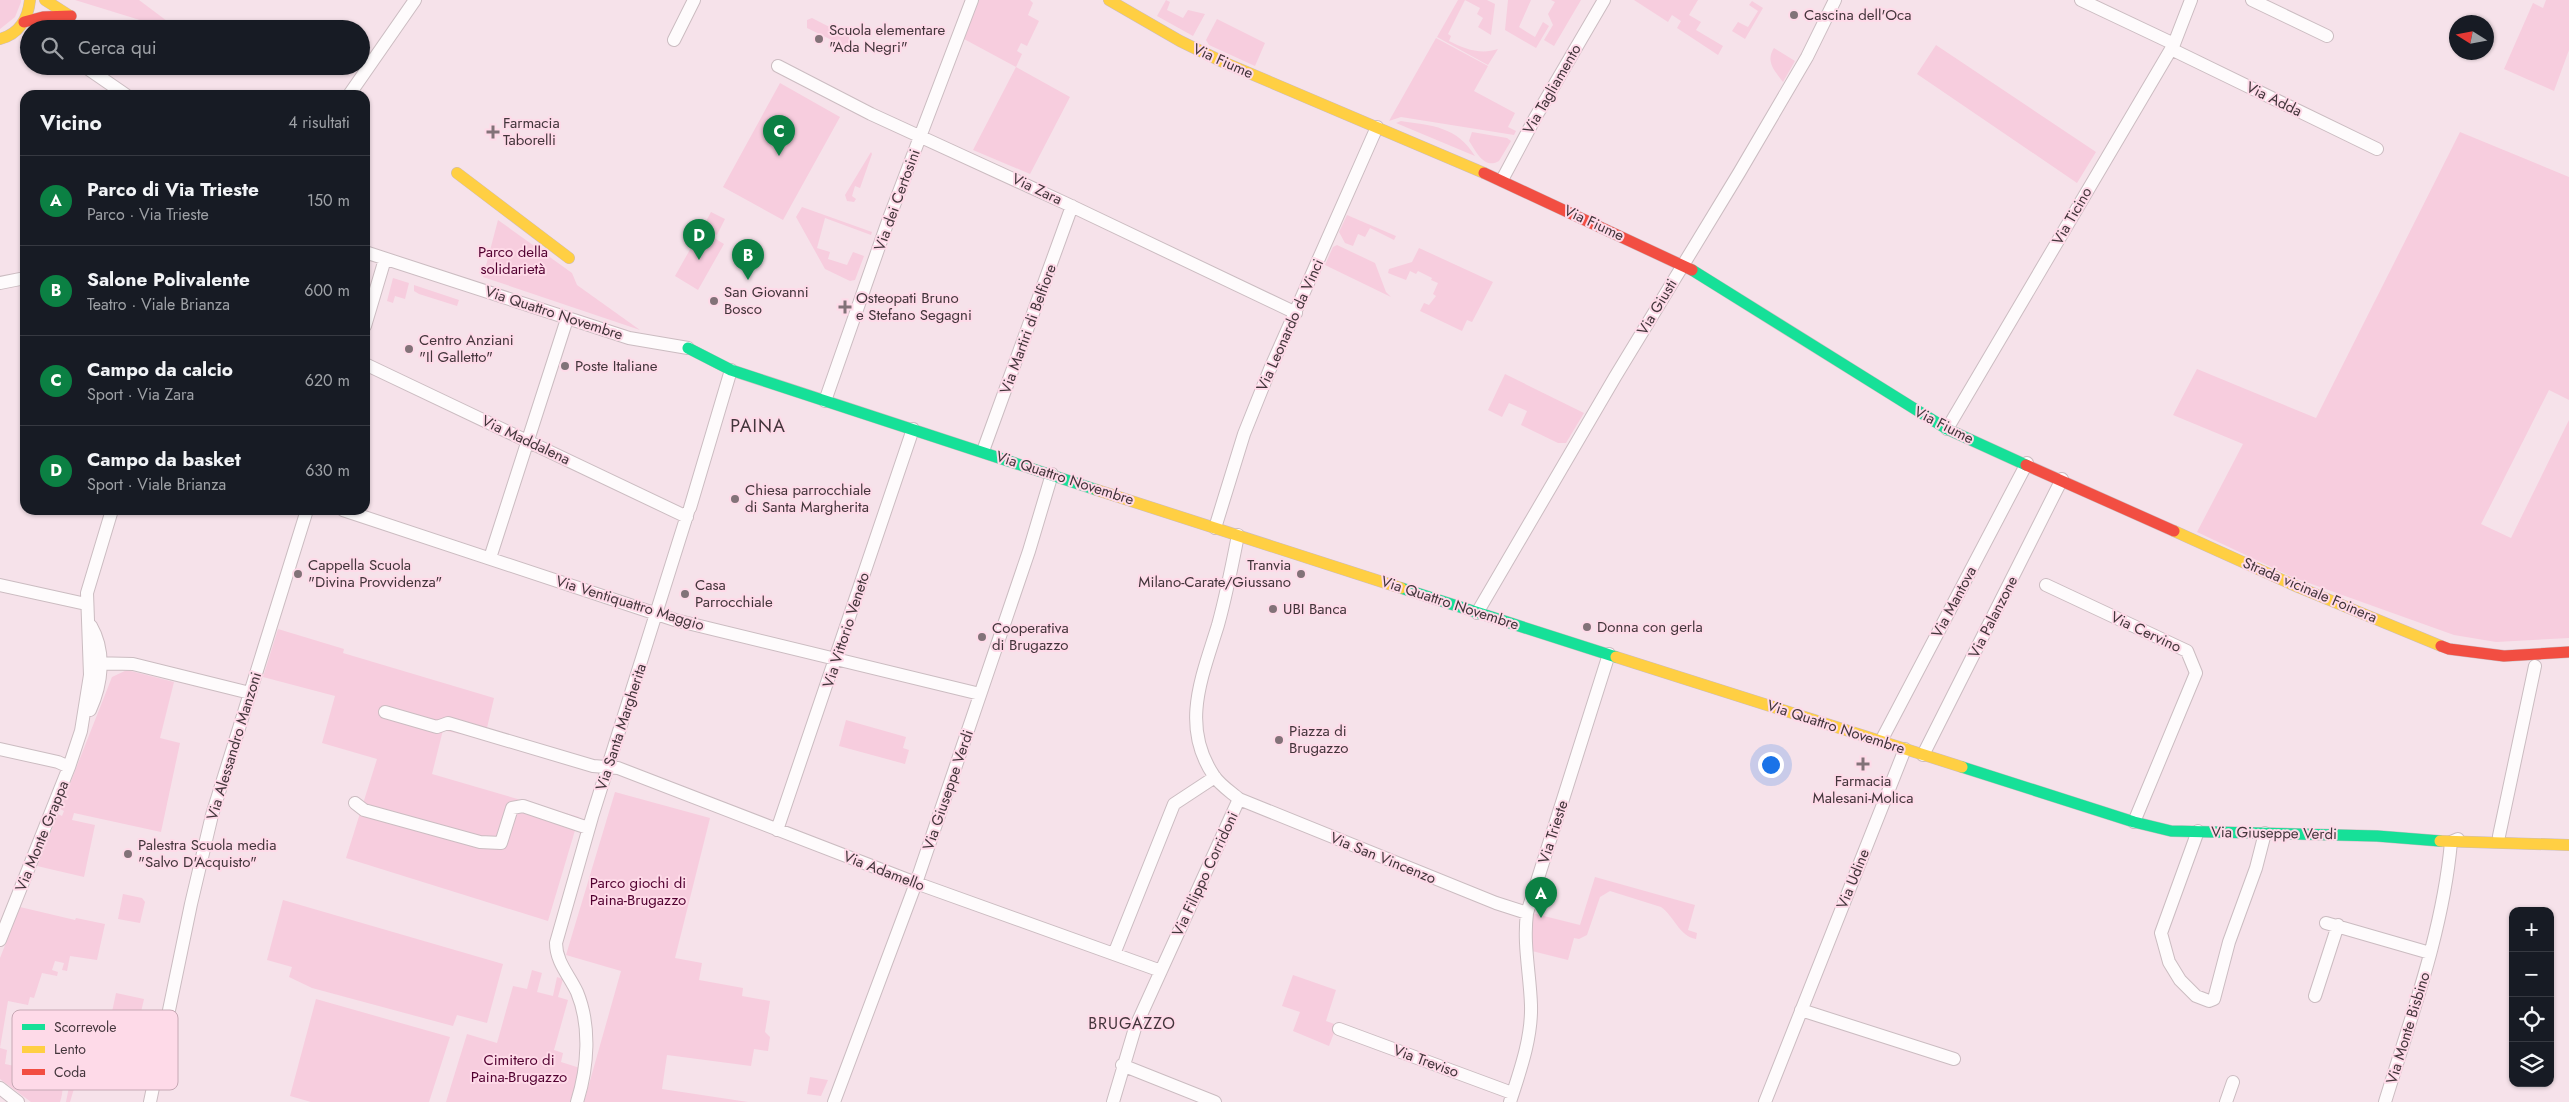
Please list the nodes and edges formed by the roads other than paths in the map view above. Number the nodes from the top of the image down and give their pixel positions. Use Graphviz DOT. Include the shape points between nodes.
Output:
graph roads {
  1 [pos="30,0"];
  2 [pos="45,0"];
  3 [pos="415,0"];
  4 [pos="694,0"];
  5 [pos="972,0"];
  6 [pos="1109,0"];
  7 [pos="1604,0"];
  8 [pos="1835,0"];
  9 [pos="2081,0"];
  10 [pos="2191,0"];
  11 [pos="2252,0"];
  12 [pos="27,20"];
  13 [pos="38,20"];
  14 [pos="20,31"];
  15 [pos="15,34"];
  16 [pos="2327,36"];
  17 [pos="0,39"];
  18 [pos="674,40"];
  19 [pos="2173,46"];
  20 [pos="370,65"];
  21 [pos="778,66"];
  22 [pos="97,75"];
  23 [pos="363,75"];
  24 [pos="119,90"];
  25 [pos="352,90"];
  26 [pos="1377,127"];
  27 [pos="920,135"];
  28 [pos="2377,149"];
  29 [pos="457,173"];
  30 [pos="1502,180"];
  31 [pos="1072,206"];
  32 [pos="370,254"];
  33 [pos="569,258"];
  34 [pos="385,259"];
  35 [pos="1682,265"];
  36 [pos="20,279"];
  37 [pos="0,283"];
  38 [pos="370,309"];
  39 [pos="1296,313"];
  40 [pos="567,319"];
  41 [pos="688,348"];
  42 [pos="370,366"];
  43 [pos="731,370"];
  44 [pos="825,400"];
  45 [pos="913,429"];
  46 [pos="1947,429"];
  47 [pos="528,440"];
  48 [pos="983,451"];
  49 [pos="2027,463"];
  50 [pos="1052,474"];
  51 [pos="2062,479"];
  52 [pos="688,512"];
  53 [pos="110,515"];
  54 [pos="305,515"];
  55 [pos="358,515"];
  56 [pos="1216,528"];
  57 [pos="1238,535"];
  58 [pos="490,558"];
  59 [pos="0,585"];
  60 [pos="2046,585"];
  61 [pos="86,604"];
  62 [pos="1477,613"];
  63 [pos="657,614"];
  64 [pos="2569,652"];
  65 [pos="1609,654"];
  66 [pos="837,658"];
  67 [pos="96,663"];
  68 [pos="2535,666"];
  69 [pos="250,693"];
  70 [pos="980,694"];
  71 [pos="385,712"];
  72 [pos="1882,741"];
  73 [pos="0,749"];
  74 [pos="1904,749"];
  75 [pos="1923,755"];
  76 [pos="69,767"];
  77 [pos="609,768"];
  78 [pos="1215,777"];
  79 [pos="1240,800"];
  80 [pos="355,803"];
  81 [pos="2134,822"];
  82 [pos="588,828"];
  83 [pos="777,830"];
  84 [pos="2171,831"];
  85 [pos="2198,831"];
  86 [pos="2265,832"];
  87 [pos="2377,836"];
  88 [pos="2478,836"];
  89 [pos="2498,836"];
  90 [pos="2569,838"];
  91 [pos="2451,842"];
  92 [pos="2569,845"];
  93 [pos="916,883"];
  94 [pos="1527,913"];
  95 [pos="0,940"];
  96 [pos="2430,953"];
  97 [pos="1114,954"];
  98 [pos="1161,971"];
  99 [pos="2315,996"];
  100 [pos="169,1010"];
  101 [pos="1801,1010"];
  102 [pos="1339,1030"];
  103 [pos="1954,1059"];
  104 [pos="1122,1065"];
  105 [pos="2233,1082"];
  106 [pos="0,1088"];
  107 [pos="1511,1098"];
  108 [pos="18,1102"];
  109 [pos="577,1102"];
  110 [pos="834,1102"];
  111 [pos="1113,1102"];
  112 [pos="1215,1102"];
  113 [pos="1765,1102"];
  114 [pos="2226,1102"];
  115 [pos="2385,1102"];
  1 -- 12 [label="main road"];
  2 -- 13 [label="main road" via="71,16"];
  3 -- 20 [label="street"];
  4 -- 18 [label="street"];
  5 -- 27 [label="street, Via dei Certosini"];
  6 -- 26 [label="main road, Via Fiume" via="1197,50"];
  7 -- 30 [label="street, Via Tagliamento" via="1534,118"];
  8 -- 35 [label="street, Via Giusti" via="1807,57"];
  9 -- 19 [label="street, Via Adda"];
  10 -- 19 [label="street, Via Ticino"];
  11 -- 16 [label="street"];
  14 -- 15 [label="street"];
  15 -- 17 [label="main road"];
  19 -- 28 [label="street, Via Adda"];
  19 -- 46 [label="street, Via Ticino"];
  21 -- 27 [label="street, Via Zara" via="871,114"];
  22 -- 24 [label="street"];
  23 -- 25 [label="street"];
  26 -- 30 [label="main road, Via Fiume"];
  26 -- 39 [label="street, Via Leonardo da Vinci"];
  27 -- 31 [label="street, Via Zara"];
  27 -- 44 [label="street, Via dei Certosini"];
  29 -- 33 [label="main road"];
  30 -- 35 [label="main road, Via Fiume"];
  31 -- 39 [label="street, Via Zara"];
  31 -- 48 [label="street, Via Martiri di Belfiore"];
  32 -- 34 [label="street, Via Quattro Novembre"];
  34 -- 38 [label="street"];
  34 -- 40 [label="street, Via Quattro Novembre"];
  35 -- 46 [label="main road, Via Fiume"];
  35 -- 62 [label="street, Via Giusti"];
  36 -- 37 [label="street"];
  39 -- 56 [label="street, Via Leonardo da Vinci" via="1244,434"];
  40 -- 41 [label="street, Via Quattro Novembre" via="629,338"];
  40 -- 47 [label="street"];
  41 -- 43 [label="main road, Via Quattro Novembre"];
  42 -- 47 [label="street, Via Maddalena"];
  43 -- 44 [label="main road, Via Quattro Novembre"];
  43 -- 52 [label="street, Via Santa Margherita"];
  44 -- 45 [label="main road, Via Quattro Novembre"];
  45 -- 48 [label="main road, Via Quattro Novembre"];
  45 -- 66 [label="street, Via Vittorio Veneto"];
  46 -- 49 [label="main road, Via Fiume"];
  47 -- 52 [label="street, Via Maddalena"];
  47 -- 58 [label="street"];
  48 -- 50 [label="main road, Via Quattro Novembre"];
  49 -- 51 [label="main road, Via Fiume"];
  49 -- 72 [label="street, Via Mantova"];
  50 -- 56 [label="main road, Via Quattro Novembre"];
  50 -- 70 [label="street, Via Giuseppe Verdi"];
  51 -- 64 [label="main road, Strada vicinale Foinera" via="2298,587 2449,649 2504,656"];
  51 -- 75 [label="street, Via Palanzone"];
  52 -- 63 [label="street, Via Santa Margherita"];
  53 -- 61 [label="street, Via Monte Grappa"];
  54 -- 69 [label="street, Via Alessandro Manzoni"];
  55 -- 58 [label="street, Via Ventiquattro Maggio"];
  56 -- 57 [label="main road, Via Quattro Novembre"];
  57 -- 62 [label="main road, Via Quattro Novembre"];
  57 -- 78 [label="street, Via Filippo Corridoni" via="1224,604 1196,703 1195,727 1201,750"];
  58 -- 63 [label="street, Via Ventiquattro Maggio"];
  59 -- 61 [label="street"];
  60 -- 81 [label="street, Via Cervino" via="2187,651 2196,673"];
  61 -- 67 [label="street, Via Monte Grappa" via="86,618 94,630"];
  62 -- 65 [label="main road, Via Quattro Novembre"];
  63 -- 66 [label="street, Via Ventiquattro Maggio"];
  63 -- 77 [label="street, Via Santa Margherita"];
  65 -- 72 [label="main road, Via Quattro Novembre"];
  65 -- 94 [label="street, Via Trieste"];
  66 -- 70 [label="street, Via Ventiquattro Maggio"];
  66 -- 83 [label="street, Via Vittorio Veneto"];
  67 -- 69 [label="street" via="133,664"];
  67 -- 76 [label="street, Via Monte Grappa" via="94,701"];
  68 -- 89 [label="street"];
  69 -- 100 [label="street, Via Alessandro Manzoni" via="212,815"];
  70 -- 93 [label="street, Via Giuseppe Verdi"];
  71 -- 77 [label="street, Via Adamello" via="437,727 448,723"];
  72 -- 74 [label="main road, Via Quattro Novembre"];
  73 -- 76 [label="street"];
  74 -- 75 [label="main road, Via Quattro Novembre"];
  74 -- 101 [label="street, Via Udine"];
  75 -- 81 [label="main road, Via Quattro Novembre"];
  76 -- 95 [label="street, Via Monte Grappa"];
  77 -- 82 [label="street, Via Santa Margherita"];
  77 -- 83 [label="street, Via Adamello" via="618,768"];
  78 -- 79 [label="street, Via Filippo Corridoni"];
  78 -- 97 [label="street" via="1174,804"];
  79 -- 94 [label="street, Via San Vincenzo"];
  79 -- 98 [label="street, Via Filippo Corridoni"];
  80 -- 82 [label="street" via="364,810 480,842 501,843 512,808 523,806"];
  81 -- 84 [label="main road, Via Quattro Novembre"];
  82 -- 109 [label="street, Via Santa Margherita" via="556,943 557,958 577,994 586,1031 584,1072"];
  83 -- 93 [label="street, Via Adamello"];
  84 -- 85 [label="main road, Via Giuseppe Verdi"];
  85 -- 86 [label="main road, Via Giuseppe Verdi"];
  85 -- 86 [label="street" via="2161,933 2169,962 2180,980 2196,996 2209,1001 2214,999"];
  86 -- 87 [label="main road, Via Giuseppe Verdi"];
  87 -- 88 [label="main road, Via Giuseppe Verdi"];
  87 -- 91 [label="main road, Via Giuseppe Verdi"];
  88 -- 89 [label="main road, Via Giuseppe Verdi"];
  88 -- 91 [label="street, Via Giuseppe Verdi"];
  89 -- 90 [label="main road, Via Giuseppe Verdi"];
  91 -- 92 [label="main road, Via Giuseppe Verdi"];
  91 -- 96 [label="street, Via Monte Bisbino" via="2448,874"];
  93 -- 97 [label="street, Via Adamello"];
  93 -- 110 [label="street, Via Giuseppe Verdi"];
  94 -- 107 [label="street, Via Trieste" via="1530,1024"];
  96 -- 99 [label="street, Via Monte Bisbino" via="2332,924"];
  96 -- 115 [label="street, Via Monte Bisbino"];
  97 -- 98 [label="street, Via Adamello"];
  98 -- 104 [label="street, Via Filippo Corridoni"];
  101 -- 103 [label="street"];
  101 -- 113 [label="street, Via Udine"];
  102 -- 107 [label="street, Via Treviso"];
  104 -- 111 [label="street, Via Filippo Corridoni"];
  104 -- 112 [label="street"];
  105 -- 114 [label="street"];
  106 -- 108 [label="street"];
}
